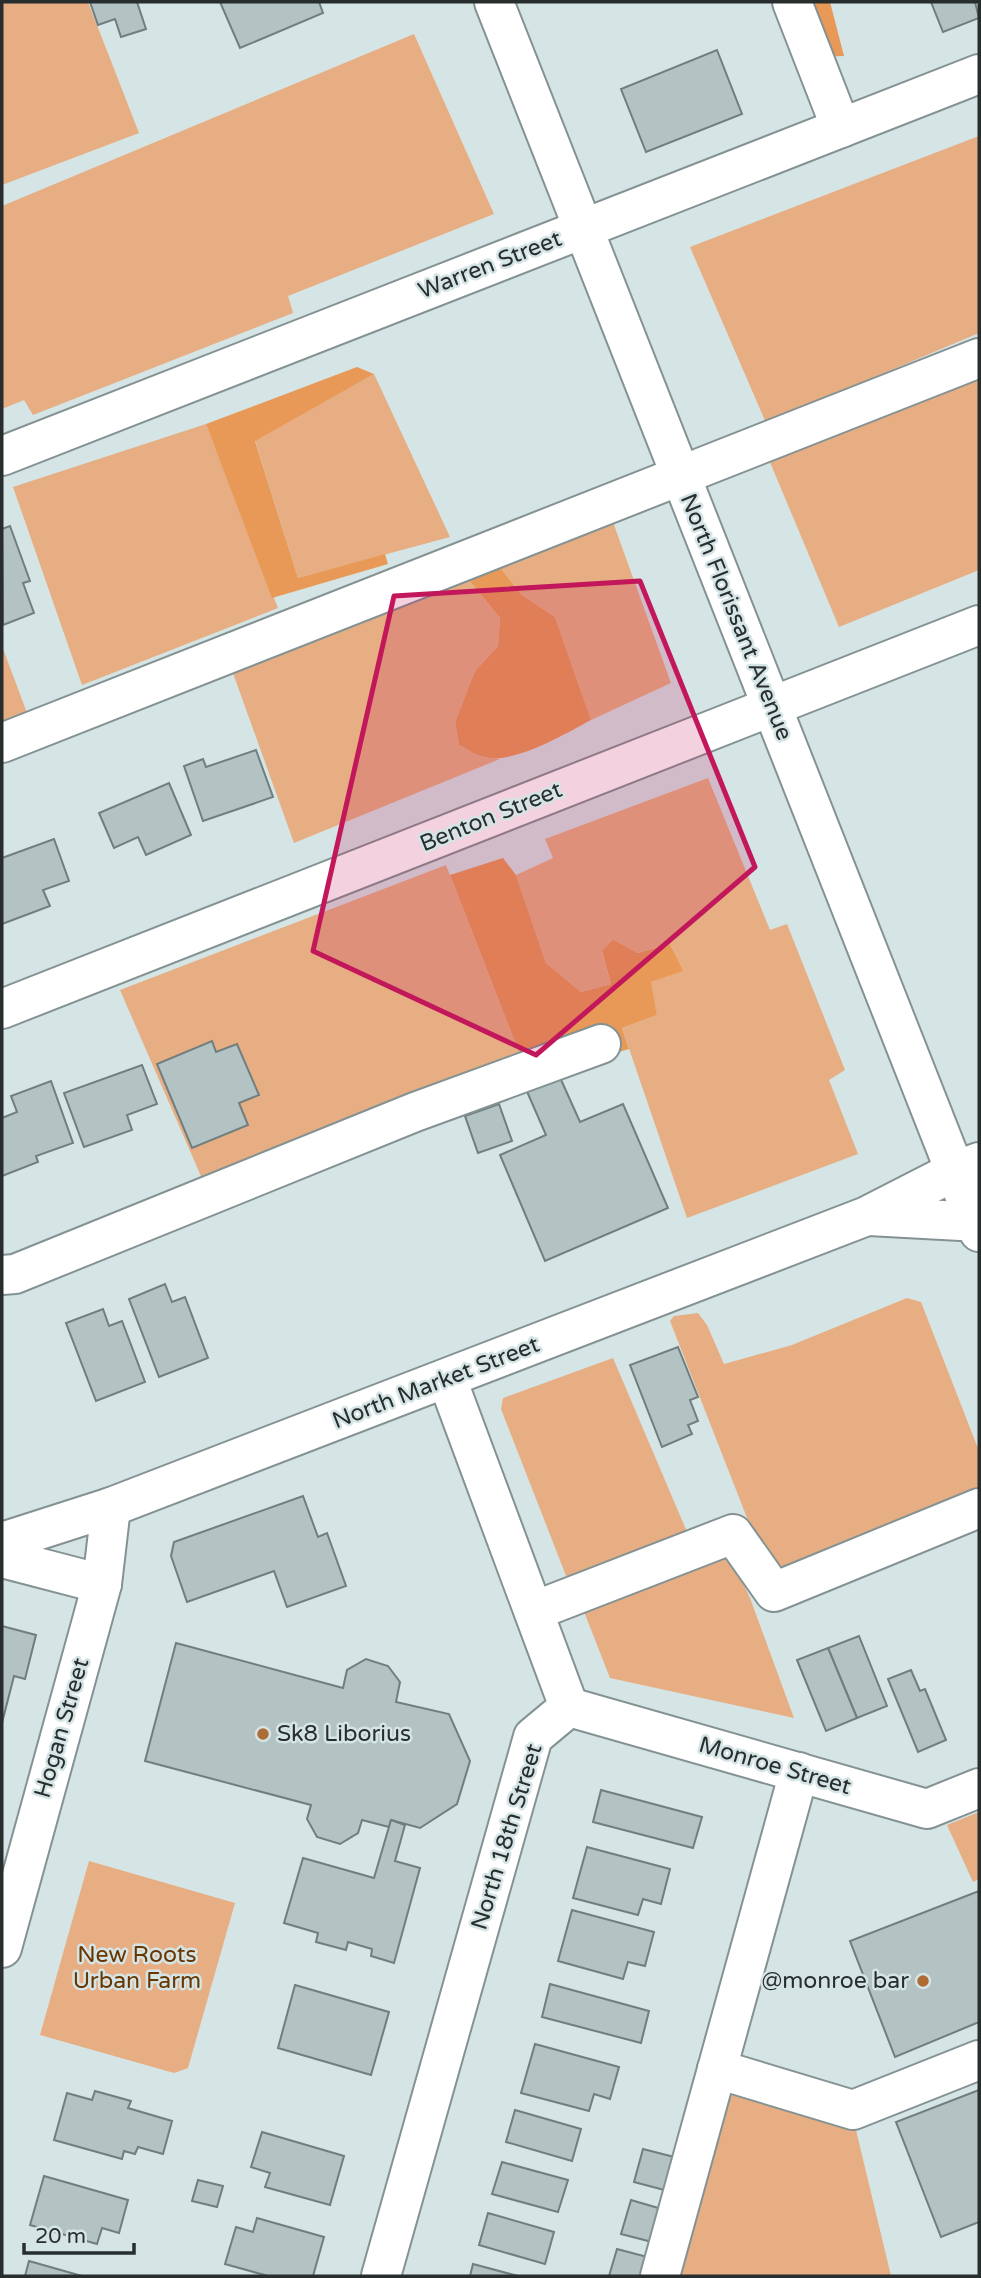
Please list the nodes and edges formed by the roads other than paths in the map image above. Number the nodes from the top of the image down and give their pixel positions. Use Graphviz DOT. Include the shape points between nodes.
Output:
graph roads {
  1 [pos="494,2"];
  2 [pos="792,2"];
  3 [pos="979,74"];
  4 [pos="841,128"];
  5 [pos="583,229"];
  6 [pos="979,358"];
  7 [pos="2,457"];
  8 [pos="680,475"];
  9 [pos="979,625"];
  10 [pos="771,706"];
  11 [pos="2,743"];
  12 [pos="2,1009"];
  13 [pos="601,1044"];
  14 [pos="967,1166"];
  15 [pos="867,1216"];
  16 [pos="978,1226"];
  17 [pos="2,1275"];
  18 [pos="447,1379"];
  19 [pos="111,1507"];
  20 [pos="979,1508"];
  21 [pos="2,1542"];
  22 [pos="2,1558"];
  23 [pos="102,1584"];
  24 [pos="534,1611"];
  25 [pos="569,1707"];
  26 [pos="799,1772"];
  27 [pos="979,1788"];
  28 [pos="8,1894"];
  29 [pos="2,1948"];
  30 [pos="979,2060"];
  31 [pos="717,2069"];
  32 [pos="381,2276"];
  33 [pos="660,2276"];
  1 -- 5 [label="street, North Florissant Avenue"];
  2 -- 4 [label="street"];
  3 -- 4 [label="street, Warren Street"];
  4 -- 5 [label="street, Warren Street"];
  5 -- 7 [label="street, Warren Street"];
  5 -- 8 [label="street, North Florissant Avenue"];
  6 -- 8 [label="street"];
  8 -- 10 [label="street, North Florissant Avenue"];
  8 -- 11 [label="street"];
  9 -- 10 [label="street, Benton Street"];
  10 -- 12 [label="street, Benton Street"];
  10 -- 14 [label="street, North Florissant Avenue"];
  13 -- 17 [label="street" via="415,1112 15,1274"];
  14 -- 15 [label="street, North Market Street"];
  14 -- 16 [label="street, North Florissant Avenue"];
  15 -- 16 [label="street, North Market Street"];
  15 -- 18 [label="street, North Market Street"];
  18 -- 19 [label="street, North Market Street"];
  18 -- 24 [label="street"];
  19 -- 21 [label="street, North Market Street"];
  19 -- 23 [label="street, Hogan Street"];
  20 -- 24 [label="street" via="774,1592 733,1534"];
  22 -- 23 [label="street"];
  23 -- 28 [label="street, Hogan Street"];
  24 -- 25 [label="street"];
  25 -- 26 [label="street, Monroe Street"];
  25 -- 32 [label="street, North 18th Street" via="533,1737"];
  26 -- 27 [label="street, Monroe Street" via="927,1809"];
  26 -- 31 [label="street"];
  28 -- 29 [label="street, Hogan Street"];
  30 -- 31 [label="street" via="853,2110"];
  31 -- 33 [label="street"];
}
